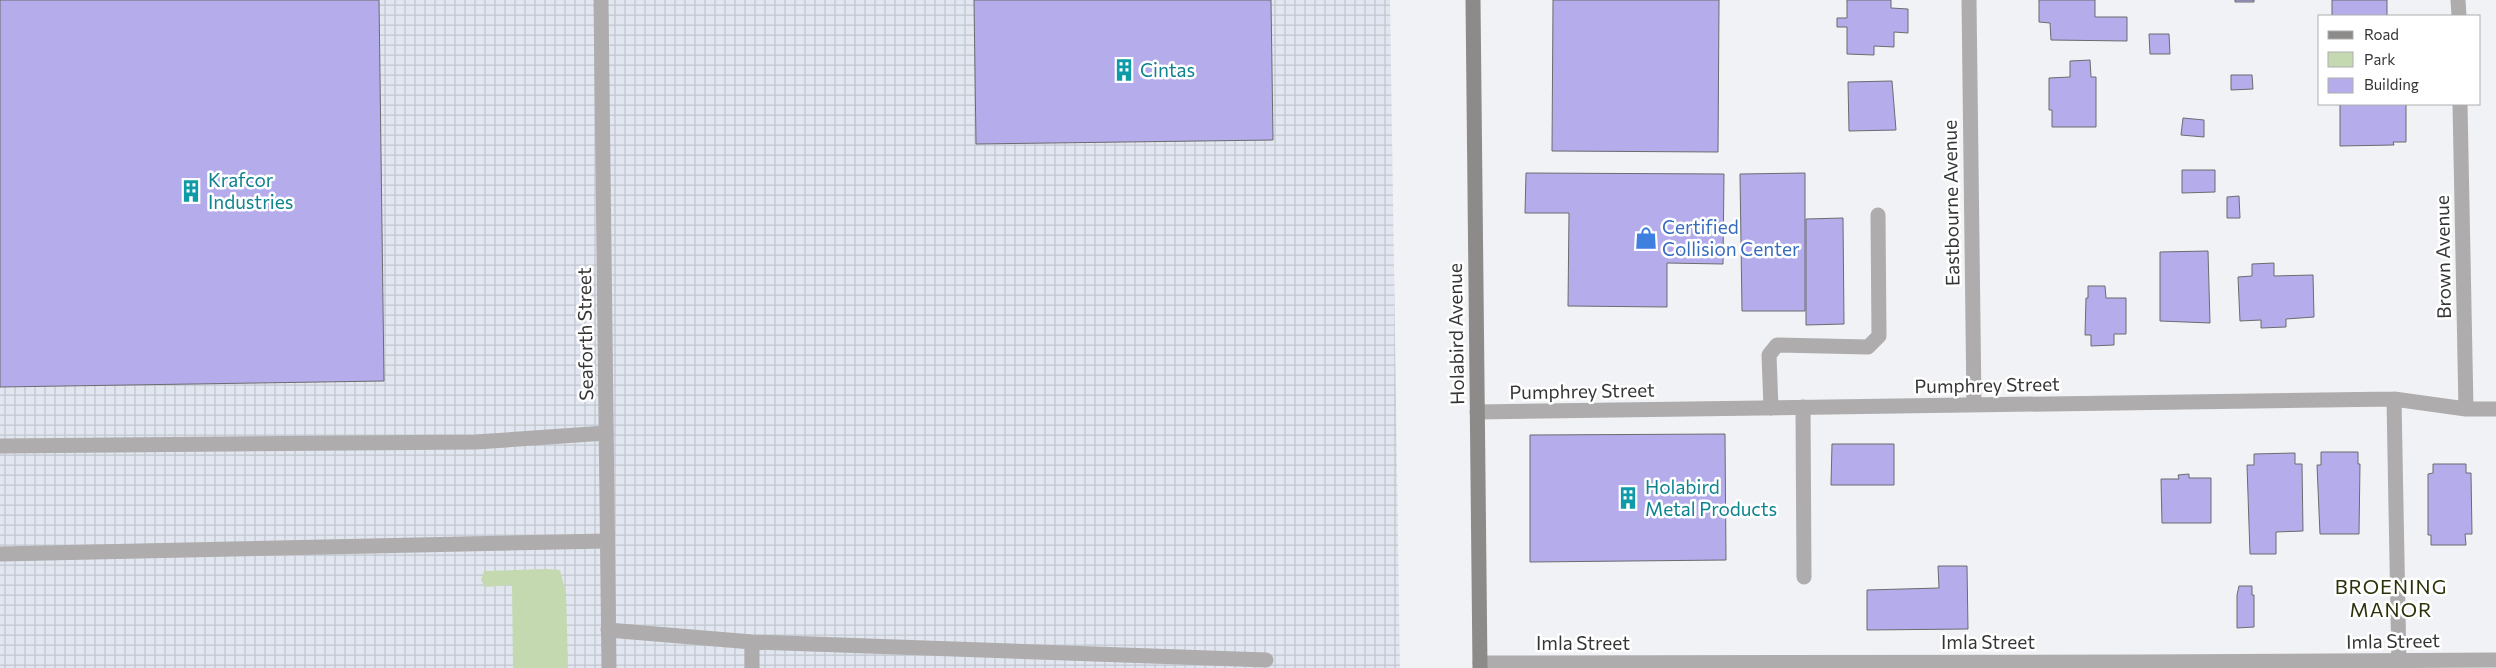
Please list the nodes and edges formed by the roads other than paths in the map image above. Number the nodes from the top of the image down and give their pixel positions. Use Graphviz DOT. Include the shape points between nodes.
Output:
graph roads {
  1 [pos="602,0"];
  2 [pos="1472,0"];
  3 [pos="1969,0"];
  4 [pos="2458,0"];
  5 [pos="2459,15"];
  6 [pos="2460,105"];
  7 [pos="1878,216"];
  8 [pos="2394,399"];
  9 [pos="1974,405"];
  10 [pos="1803,407"];
  11 [pos="1771,408"];
  12 [pos="2496,409"];
  13 [pos="2466,410"];
  14 [pos="1477,412"];
  15 [pos="606,433"];
  16 [pos="0,446"];
  17 [pos="607,541"];
  18 [pos="0,554"];
  19 [pos="1804,577"];
  20 [pos="608,630"];
  21 [pos="752,642"];
  22 [pos="1266,660"];
  23 [pos="2496,660"];
  24 [pos="1480,665"];
  25 [pos="2133,665"];
  26 [pos="2400,665"];
  27 [pos="609,668"];
  28 [pos="752,668"];
  1 -- 15 [label="street, Seaforth Street"];
  2 -- 14 [label="main road, Holabird Avenue"];
  3 -- 9 [label="street, Eastbourne Avenue"];
  4 -- 5 [label="street"];
  6 -- 13 [label="street, Brown Avenue"];
  7 -- 11 [label="street" via="1879,336 1868,347 1777,345 1768,355"];
  8 -- 9 [label="street, Pumphrey Street"];
  8 -- 13 [label="street, Pumphrey Street"];
  8 -- 26 [label="street"];
  9 -- 10 [label="street, Pumphrey Street"];
  10 -- 11 [label="street, Pumphrey Street"];
  10 -- 19 [label="street"];
  11 -- 14 [label="street, Pumphrey Street"];
  12 -- 13 [label="street, Pumphrey Street"];
  14 -- 24 [label="main road, Holabird Avenue"];
  15 -- 16 [label="street" via="476,442"];
  15 -- 17 [label="street, Seaforth Street"];
  17 -- 18 [label="street"];
  17 -- 20 [label="street, Seaforth Street"];
  20 -- 21 [label="street"];
  20 -- 27 [label="street, Seaforth Street"];
  21 -- 22 [label="street"];
  21 -- 28 [label="street"];
  23 -- 26 [label="street, Imla Street"];
  24 -- 25 [label="street, Imla Street"];
  25 -- 26 [label="street, Imla Street"];
}
